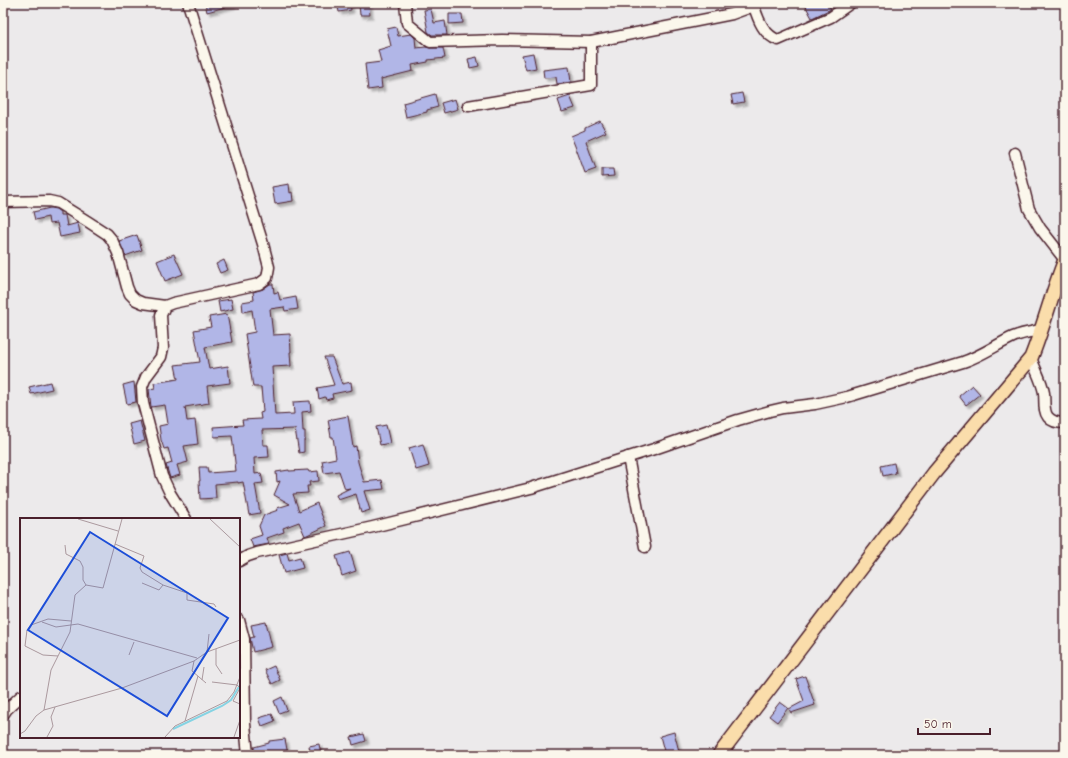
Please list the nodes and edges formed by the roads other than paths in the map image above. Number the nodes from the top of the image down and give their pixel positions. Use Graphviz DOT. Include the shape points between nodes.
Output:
graph roads {
  1 [pos="188,3"];
  2 [pos="405,3"];
  3 [pos="851,3"];
  4 [pos="591,42"];
  5 [pos="468,106"];
  6 [pos="1015,152"];
  7 [pos="3,202"];
  8 [pos="1065,260"];
  9 [pos="165,306"];
  10 [pos="1041,330"];
  11 [pos="1031,358"];
  12 [pos="1065,424"];
  13 [pos="628,457"];
  14 [pos="185,518"];
  15 [pos="644,547"];
  16 [pos="240,560"];
  17 [pos="240,624"];
  18 [pos="20,697"];
  19 [pos="3,715"];
  20 [pos="248,755"];
  21 [pos="719,755"];
  1 -- 9 [label="street" via="269,267 267,278 259,284 173,302"];
  2 -- 4 [label="street" via="407,23 430,42"];
  3 -- 4 [label="street" via="831,17 778,40 771,38 759,21 754,6 732,14"];
  4 -- 5 [label="street" via="591,84"];
  6 -- 8 [label="street" via="1029,209"];
  7 -- 9 [label="street" via="48,200 87,220 112,240 130,294 143,303"];
  8 -- 10 [label="main road"];
  9 -- 14 [label="street" via="162,314 161,357 142,387 143,403 162,476"];
  10 -- 11 [label="main road"];
  10 -- 13 [label="street" via="1023,333 963,362 847,397 783,408 738,420"];
  11 -- 12 [label="street" via="1043,387 1046,416 1051,421"];
  11 -- 21 [label="main road" via="934,473"];
  13 -- 15 [label="street"];
  13 -- 16 [label="street" via="531,488 373,528 257,553"];
  17 -- 20 [label="street" via="244,639"];
  18 -- 19 [label="street"];
}
